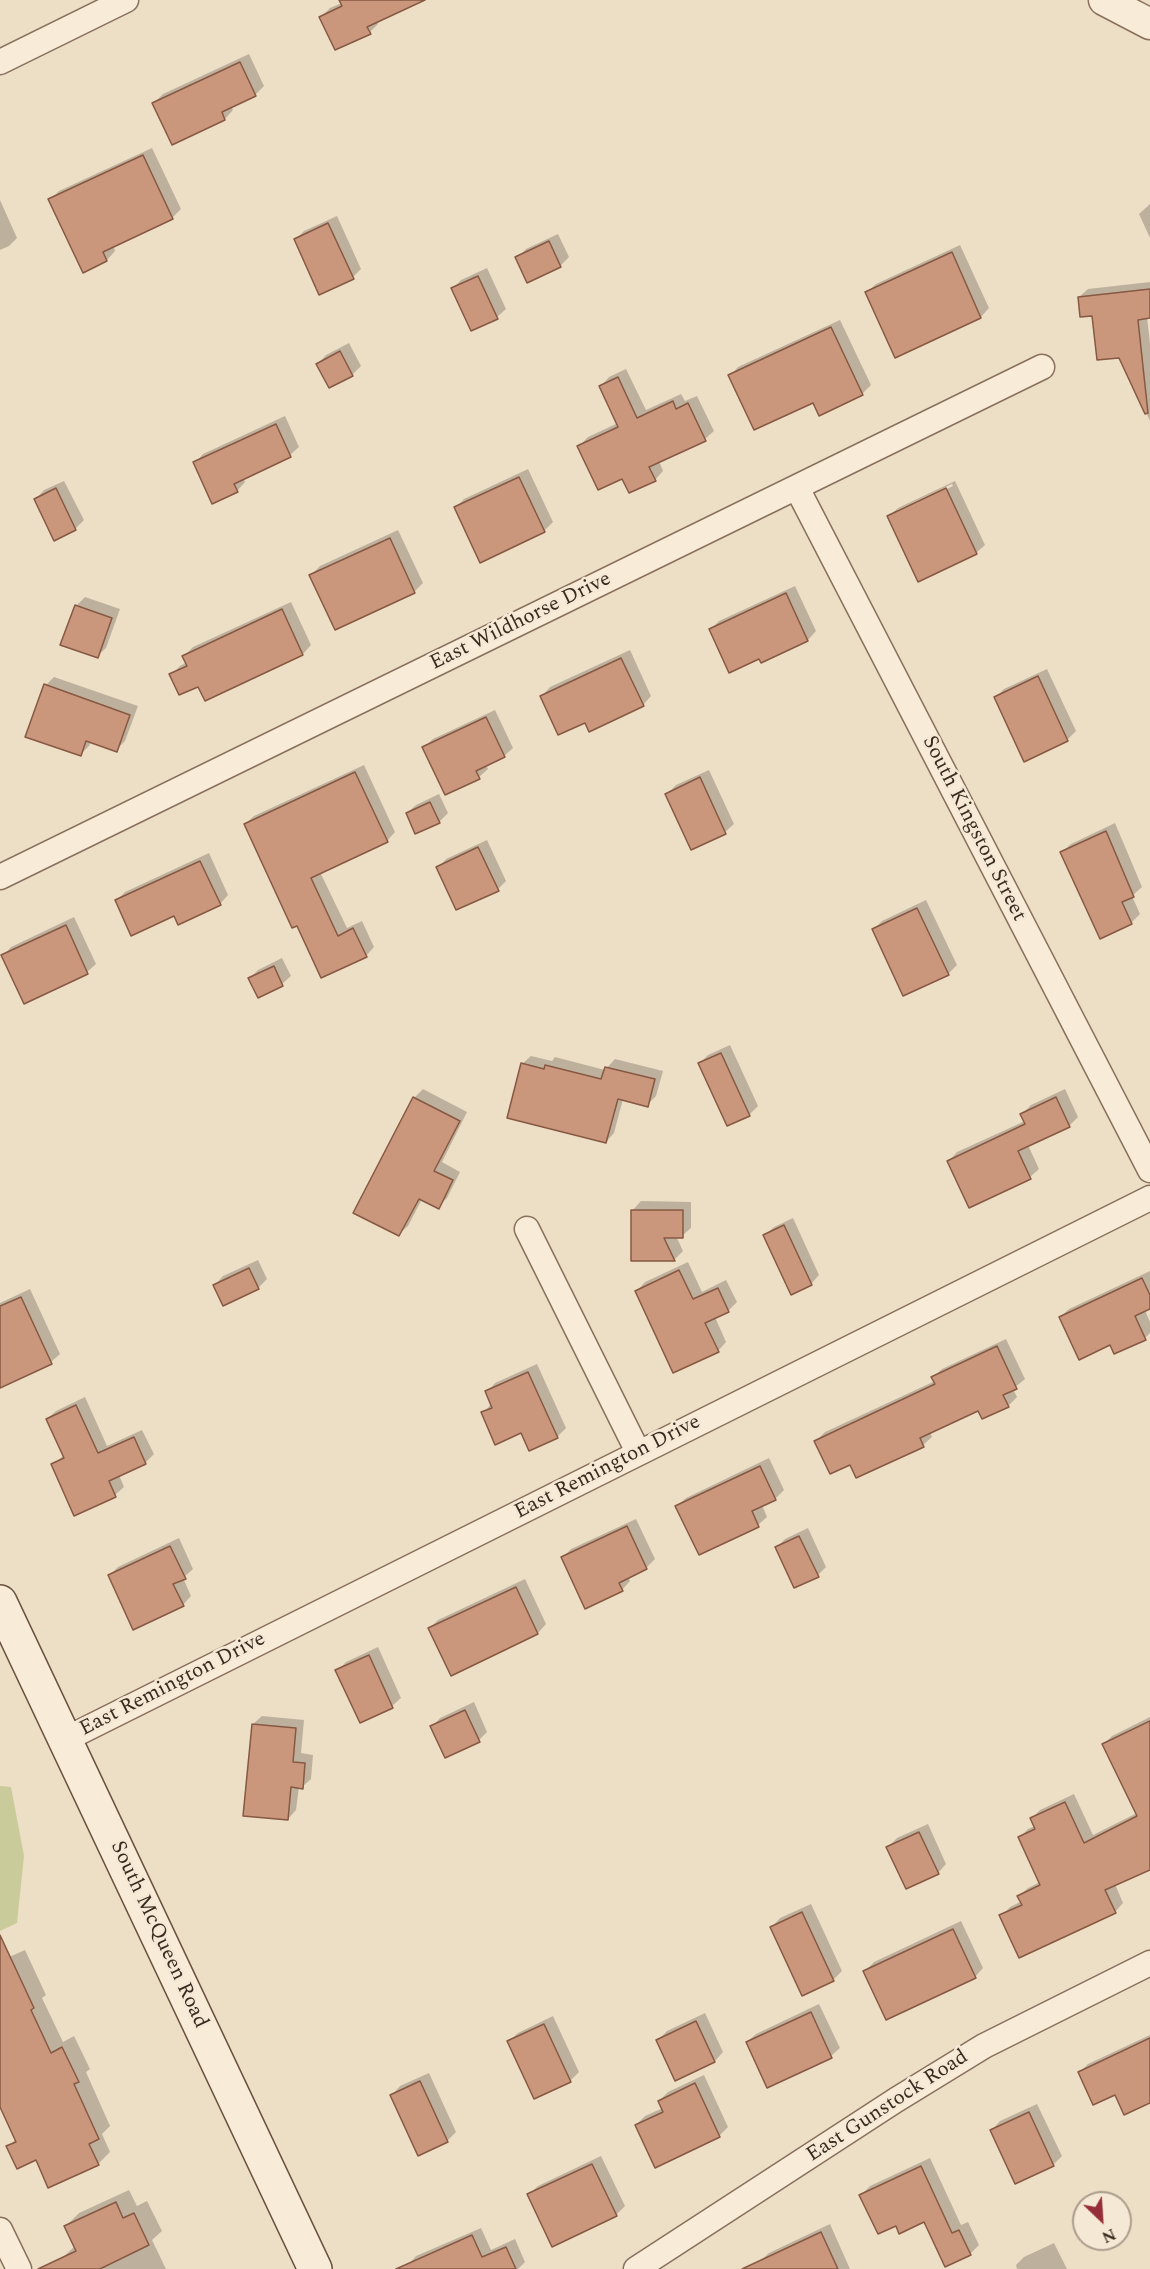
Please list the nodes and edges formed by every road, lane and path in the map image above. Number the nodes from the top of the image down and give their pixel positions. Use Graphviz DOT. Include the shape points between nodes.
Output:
graph roads {
  1 [pos="126,0"];
  2 [pos="1104,0"];
  3 [pos="1150,24"];
  4 [pos="0,62"];
  5 [pos="1042,367"];
  6 [pos="797,488"];
  7 [pos="0,877"];
  8 [pos="1150,1170"];
  9 [pos="1150,1198"];
  10 [pos="527,1229"];
  11 [pos="638,1452"];
  12 [pos="0,1602"];
  13 [pos="66,1739"];
  14 [pos="1150,1963"];
  15 [pos="0,2230"];
  16 [pos="19,2269"];
  17 [pos="315,2269"];
  18 [pos="636,2269"];
  1 -- 4 [label="street"];
  2 -- 3 [label="street"];
  5 -- 6 [label="street, East Wildhorse Drive"];
  6 -- 7 [label="street, East Wildhorse Drive"];
  6 -- 8 [label="street, South Kingston Street"];
  9 -- 11 [label="street, East Remington Drive"];
  10 -- 11 [label="street"];
  11 -- 13 [label="street, East Remington Drive"];
  12 -- 13 [label="main road, South McQueen Road"];
  13 -- 17 [label="main road, South McQueen Road"];
  14 -- 18 [label="street, East Gunstock Road" via="984,2046"];
  15 -- 16 [label="street"];
}
